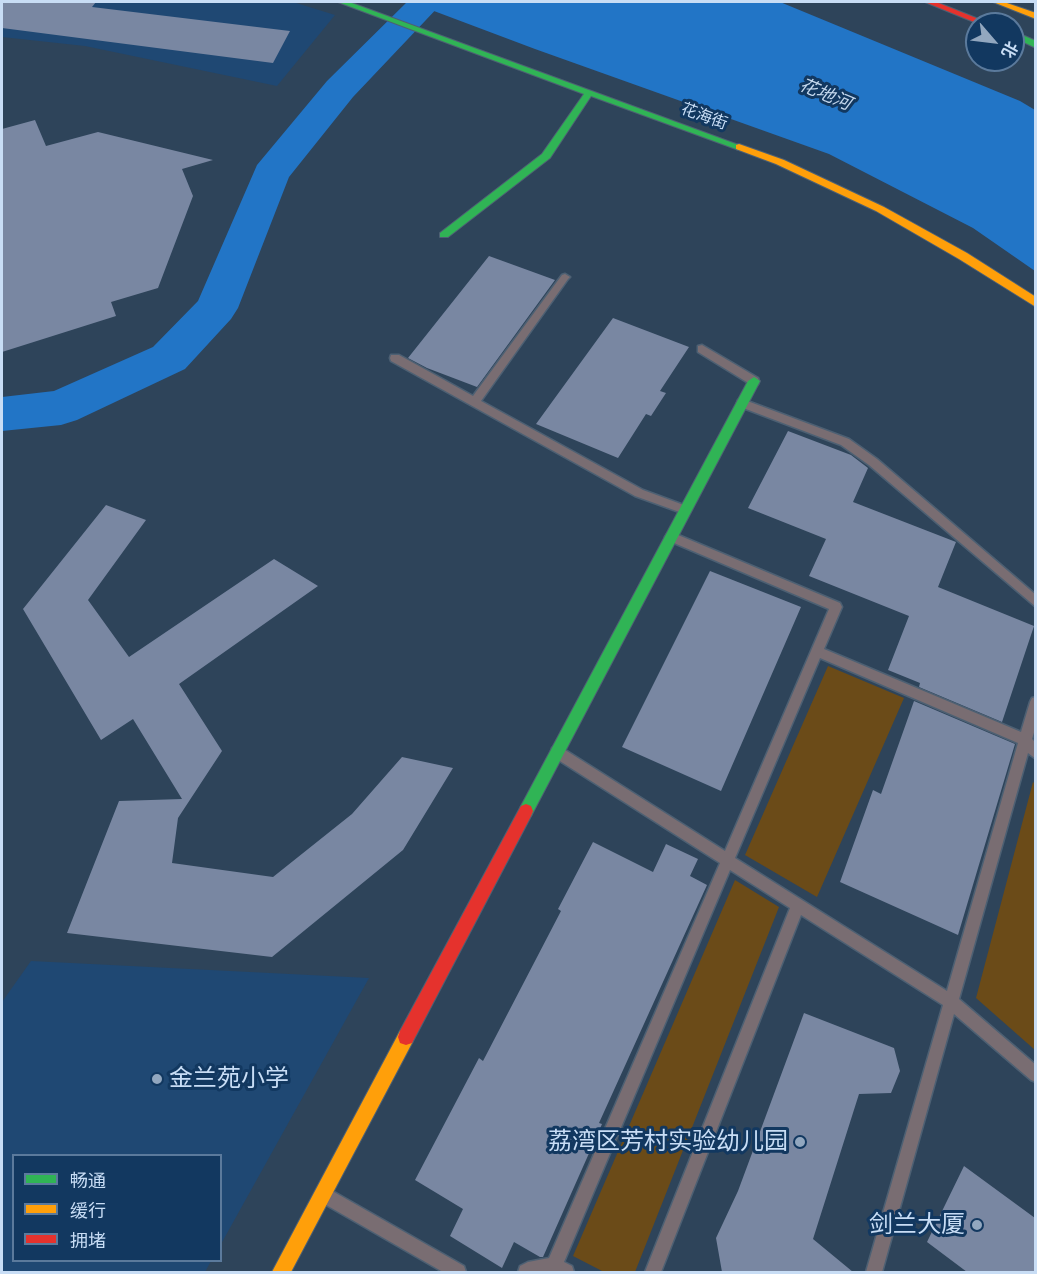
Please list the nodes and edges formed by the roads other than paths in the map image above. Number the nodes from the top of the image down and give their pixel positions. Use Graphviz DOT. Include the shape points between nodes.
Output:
graph roads {
  1 [pos="342,2"];
  2 [pos="929,2"];
  3 [pos="997,2"];
  4 [pos="965,16"];
  5 [pos="1035,16"];
  6 [pos="589,93"];
  7 [pos="444,235"];
  8 [pos="565,277"];
  9 [pos="1035,303"];
  10 [pos="702,349"];
  11 [pos="395,358"];
  12 [pos="754,381"];
  13 [pos="474,402"];
  14 [pos="742,403"];
  15 [pos="685,510"];
  16 [pos="671,537"];
  17 [pos="1035,602"];
  18 [pos="817,651"];
  19 [pos="1035,702"];
  20 [pos="1025,740"];
  21 [pos="557,752"];
  22 [pos="1035,753"];
  23 [pos="729,861"];
  24 [pos="798,905"];
  25 [pos="951,1002"];
  26 [pos="1035,1075"];
  27 [pos="323,1194"];
  28 [pos="560,1269"];
  29 [pos="281,1272"];
  30 [pos="458,1272"];
  31 [pos="526,1272"];
  32 [pos="653,1272"];
  33 [pos="874,1272"];
  1 -- 6 [label="street, 花海街"];
  2 -- 4 [label="street"];
  3 -- 5 [label="street"];
  6 -- 7 [label="street" via="546,156"];
  6 -- 9 [label="street, 花海街" via="780,162 870,204 963,256"];
  8 -- 13 [label="lane"];
  10 -- 12 [label="lane"];
  11 -- 13 [label="lane"];
  12 -- 14 [label="street"];
  13 -- 15 [label="lane" via="639,493"];
  14 -- 15 [label="street"];
  14 -- 17 [label="lane" via="845,442"];
  15 -- 16 [label="street"];
  16 -- 18 [label="lane" via="836,607"];
  16 -- 21 [label="street"];
  18 -- 20 [label="lane"];
  18 -- 23 [label="lane"];
  19 -- 20 [label="lane"];
  20 -- 22 [label="lane"];
  20 -- 25 [label="lane"];
  21 -- 23 [label="lane"];
  21 -- 27 [label="street"];
  23 -- 24 [label="lane"];
  23 -- 28 [label="lane"];
  24 -- 25 [label="lane"];
  24 -- 32 [label="lane"];
  25 -- 26 [label="lane"];
  25 -- 33 [label="lane"];
  27 -- 29 [label="street"];
  27 -- 30 [label="lane"];
  28 -- 31 [label="lane" via="534,1268"];
}
